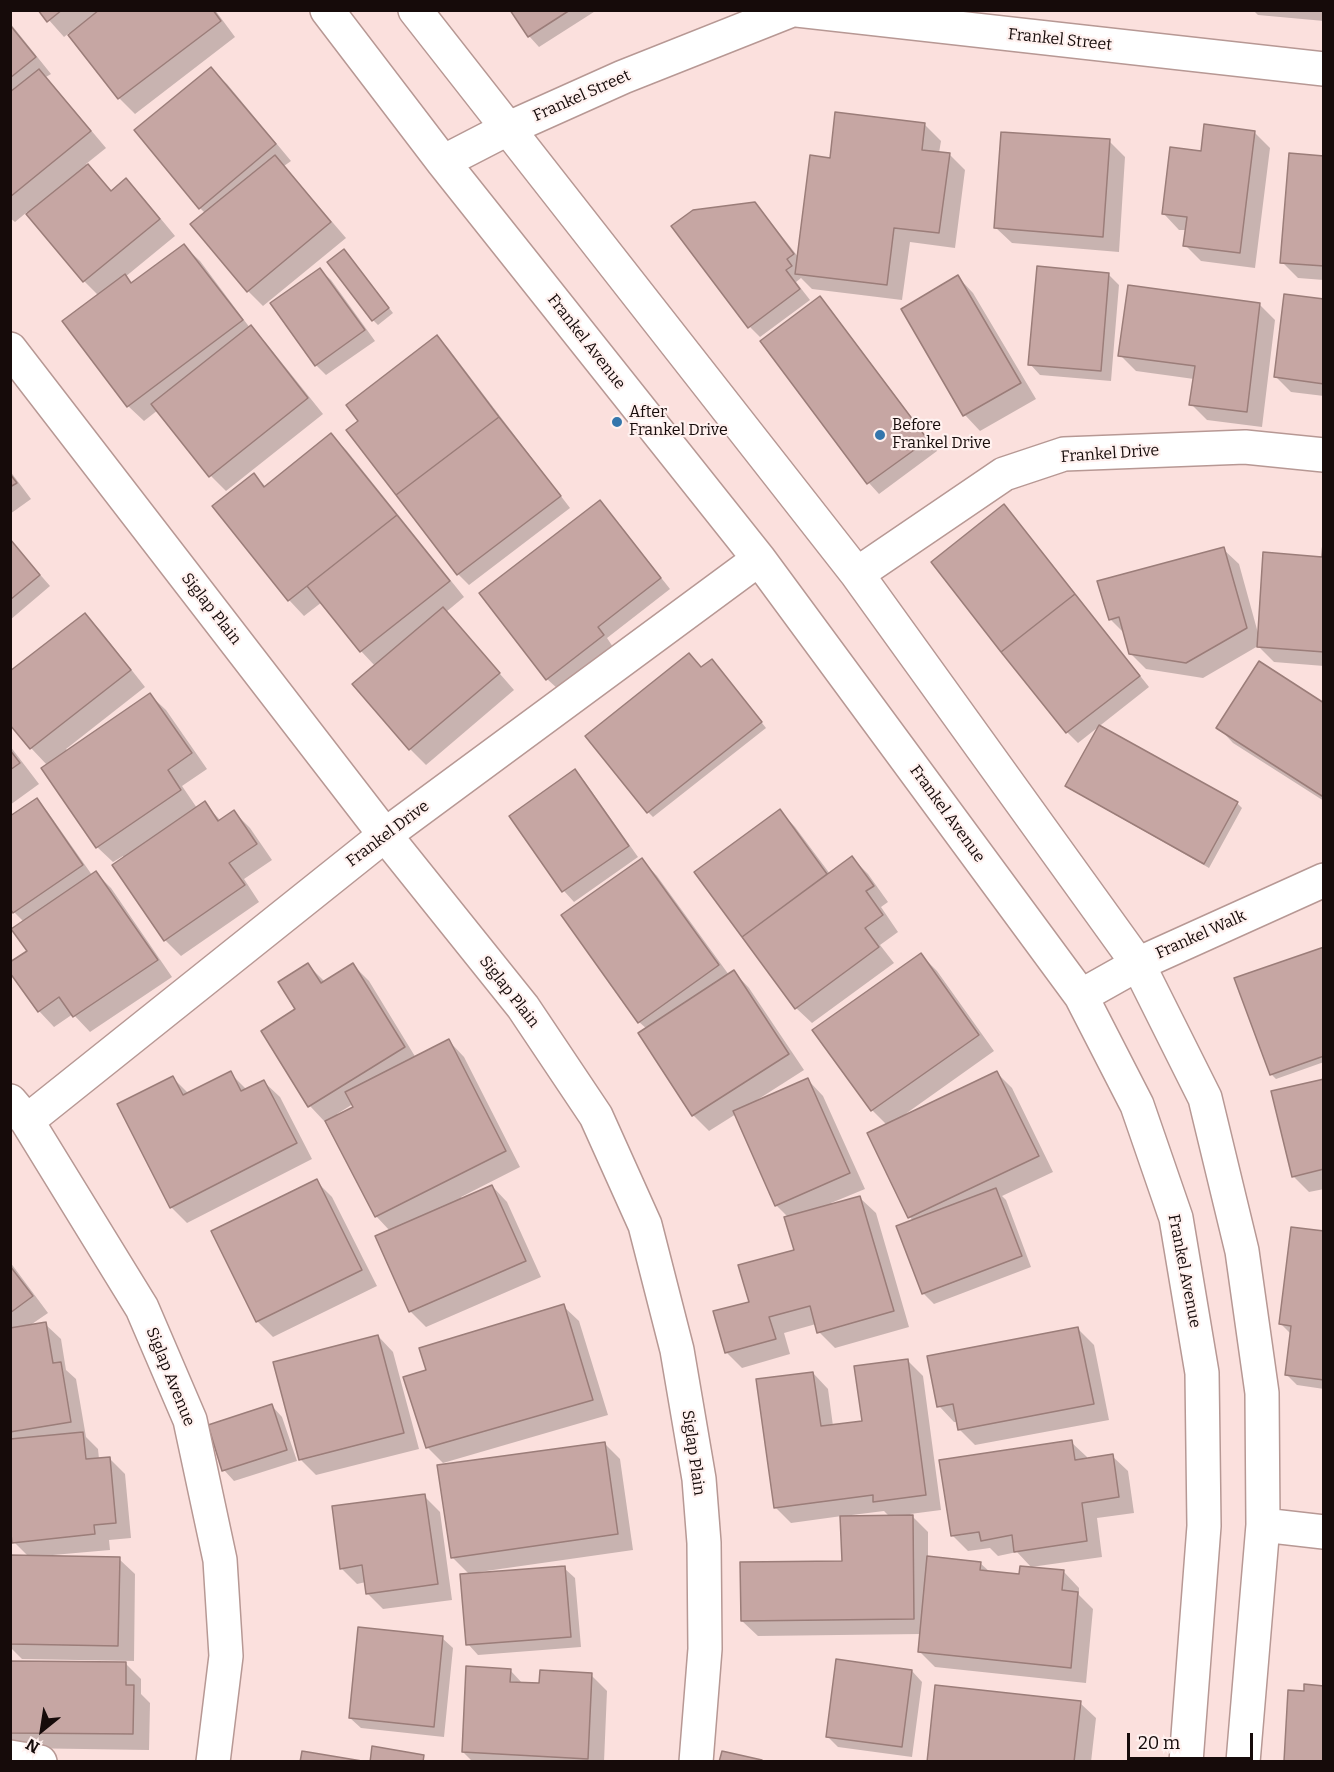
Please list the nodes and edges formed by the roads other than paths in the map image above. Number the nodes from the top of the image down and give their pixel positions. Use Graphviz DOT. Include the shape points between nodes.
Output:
graph roads {
  1 [pos="327,10"];
  2 [pos="415,10"];
  3 [pos="792,10"];
  4 [pos="797,10"];
  5 [pos="1323,69"];
  6 [pos="507,129"];
  7 [pos="443,162"];
  8 [pos="10,349"];
  9 [pos="1323,455"];
  10 [pos="759,559"];
  11 [pos="857,574"];
  12 [pos="385,835"];
  13 [pos="1323,880"];
  14 [pos="1138,964"];
  15 [pos="1081,996"];
  16 [pos="19,1111"];
  17 [pos="1263,1525"];
  18 [pos="1323,1532"];
  19 [pos="10,1757"];
  20 [pos="40,1761"];
  21 [pos="213,1761"];
  22 [pos="696,1761"];
  23 [pos="1186,1761"];
  24 [pos="1243,1761"];
  1 -- 7 [label="street, Frankel Avenue"];
  2 -- 6 [label="street"];
  3 -- 6 [label="street, Frankel Street" via="623,77"];
  4 -- 5 [label="street, Frankel Street"];
  6 -- 7 [label="street, Frankel Street"];
  6 -- 11 [label="street"];
  7 -- 10 [label="street, Frankel Avenue"];
  8 -- 12 [label="street, Siglap Plain"];
  9 -- 11 [label="street, Frankel Drive" via="1245,447 1064,454 1004,474"];
  10 -- 12 [label="street, Frankel Drive"];
  10 -- 15 [label="street, Frankel Avenue"];
  11 -- 14 [label="street"];
  12 -- 16 [label="street, Frankel Drive"];
  12 -- 22 [label="street, Siglap Plain" via="523,1007 597,1116 645,1225 677,1350 699,1479 705,1649"];
  13 -- 14 [label="street, Frankel Walk"];
  14 -- 15 [label="street, Frankel Walk"];
  14 -- 17 [label="street" via="1205,1098 1242,1251 1262,1393"];
  15 -- 23 [label="street, Frankel Avenue" via="1137,1105 1176,1218 1202,1373 1203,1526"];
  16 -- 21 [label="street, Siglap Avenue" via="142,1308 190,1420 220,1560 226,1656"];
  17 -- 18 [label="street"];
  17 -- 24 [label="street"];
  19 -- 20 [label="street"];
}
